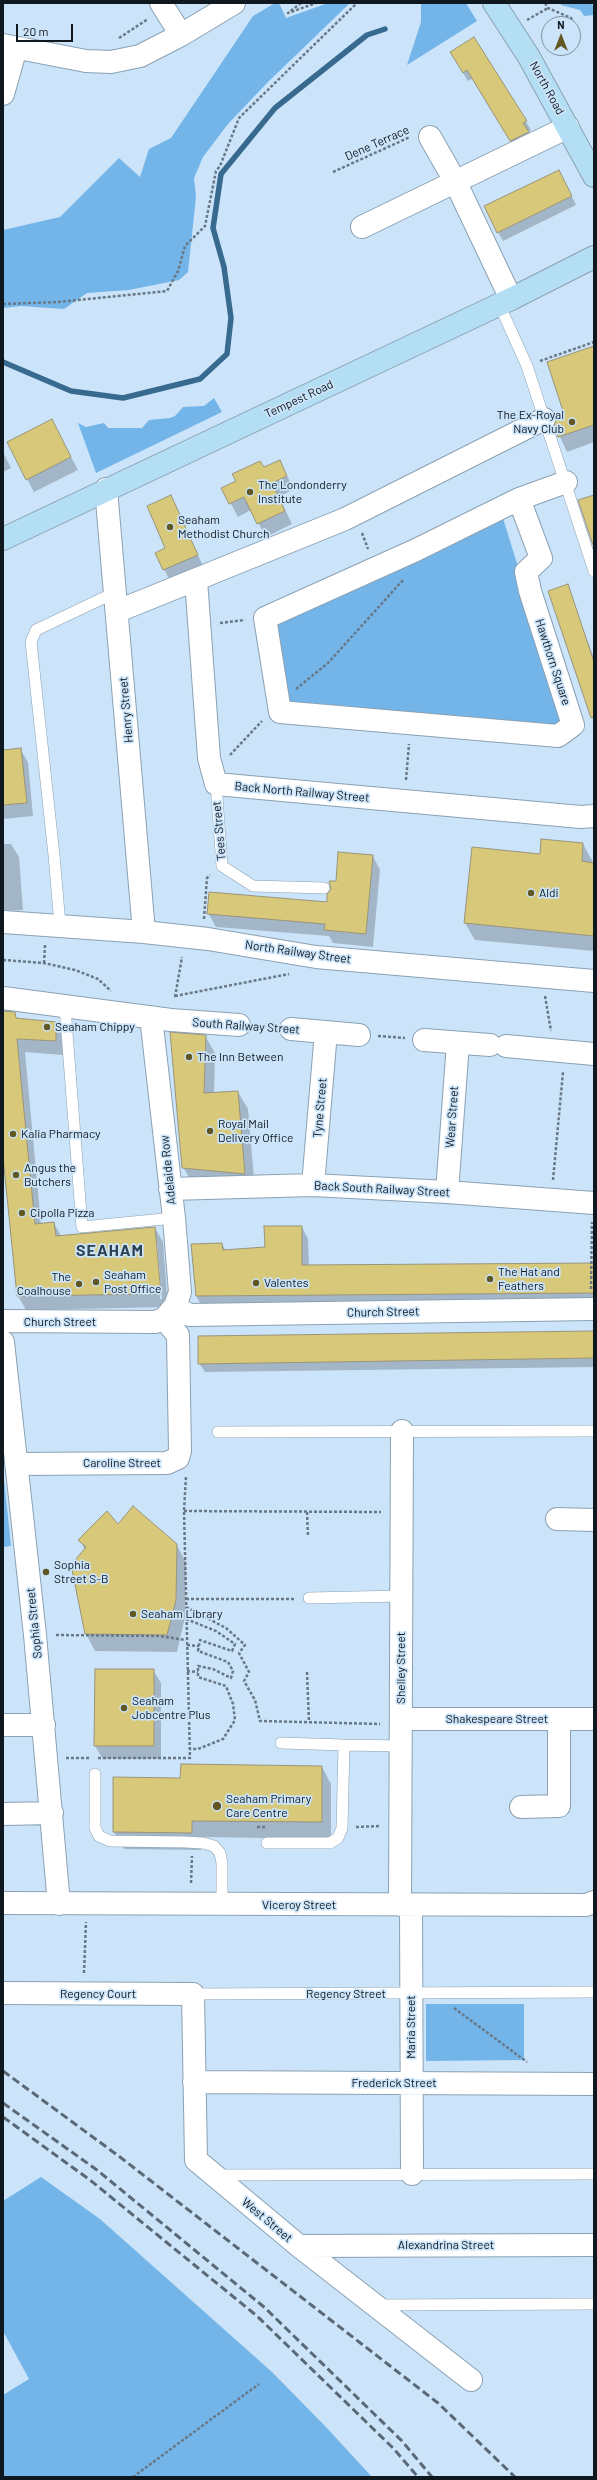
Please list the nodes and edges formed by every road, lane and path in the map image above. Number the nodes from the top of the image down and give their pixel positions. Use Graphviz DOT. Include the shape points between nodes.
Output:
graph roads {
  1 [pos="234,3"];
  2 [pos="300,3"];
  3 [pos="316,3"];
  4 [pos="357,3"];
  5 [pos="494,3"];
  6 [pos="545,3"];
  7 [pos="548,8"];
  8 [pos="156,10"];
  9 [pos="566,16"];
  10 [pos="526,20"];
  11 [pos="181,35"];
  12 [pos="113,42"];
  13 [pos="10,47"];
  14 [pos="3,94"];
  15 [pos="568,127"];
  16 [pos="430,137"];
  17 [pos="333,172"];
  18 [pos="594,176"];
  19 [pos="455,181"];
  20 [pos="362,227"];
  21 [pos="594,257"];
  22 [pos="505,302"];
  23 [pos="3,304"];
  24 [pos="594,342"];
  25 [pos="527,366"];
  26 [pos="544,420"];
  27 [pos="566,482"];
  28 [pos="106,489"];
  29 [pos="519,499"];
  30 [pos="354,515"];
  31 [pos="3,539"];
  32 [pos="377,568"];
  33 [pos="594,571"];
  34 [pos="407,575"];
  35 [pos="196,580"];
  36 [pos="117,602"];
  37 [pos="265,618"];
  38 [pos="200,625"];
  39 [pos="277,705"];
  40 [pos="410,723"];
  41 [pos="216,784"];
  42 [pos="404,801"];
  43 [pos="594,816"];
  44 [pos="222,866"];
  45 [pos="324,888"];
  46 [pos="3,922"];
  47 [pos="204,923"];
  48 [pos="60,925"];
  49 [pos="144,932"];
  50 [pos="45,949"];
  51 [pos="182,955"];
  52 [pos="3,960"];
  53 [pos="44,963"];
  54 [pos="290,974"];
  55 [pos="594,981"];
  56 [pos="545,992"];
  57 [pos="113,993"];
  58 [pos="175,996"];
  59 [pos="3,998"];
  60 [pos="65,1007"];
  61 [pos="161,1019"];
  62 [pos="239,1025"];
  63 [pos="291,1029"];
  64 [pos="326,1032"];
  65 [pos="359,1035"];
  66 [pos="424,1040"];
  67 [pos="458,1043"];
  68 [pos="560,1051"];
  69 [pos="594,1054"];
  70 [pos="313,1185"];
  71 [pos="170,1188"];
  72 [pos="446,1192"];
  73 [pos="551,1200"];
  74 [pos="594,1203"];
  75 [pos="174,1218"];
  76 [pos="592,1309"];
  77 [pos="170,1312"];
  78 [pos="3,1321"];
  79 [pos="3,1342"];
  80 [pos="402,1431"];
  81 [pos="594,1431"];
  82 [pos="218,1432"];
  83 [pos="178,1458"];
  84 [pos="16,1464"];
  85 [pos="184,1511"];
  86 [pos="308,1512"];
  87 [pos="402,1512"];
  88 [pos="557,1519"];
  89 [pos="594,1520"];
  90 [pos="308,1536"];
  91 [pos="401,1596"];
  92 [pos="186,1599"];
  93 [pos="305,1599"];
  94 [pos="186,1607"];
  95 [pos="186,1619"];
  96 [pos="35,1635"];
  97 [pos="187,1640"];
  98 [pos="187,1645"];
  99 [pos="199,1646"];
  100 [pos="187,1671"];
  101 [pos="198,1672"];
  102 [pos="308,1672"];
  103 [pos="559,1719"];
  104 [pos="594,1719"];
  105 [pos="401,1721"];
  106 [pos="309,1722"];
  107 [pos="3,1725"];
  108 [pos="44,1725"];
  109 [pos="281,1743"];
  110 [pos="344,1745"];
  111 [pos="401,1746"];
  112 [pos="190,1749"];
  113 [pos="47,1758"];
  114 [pos="95,1774"];
  115 [pos="521,1807"];
  116 [pos="52,1813"];
  117 [pos="3,1814"];
  118 [pos="192,1842"];
  119 [pos="266,1843"];
  120 [pos="594,1902"];
  121 [pos="3,1903"];
  122 [pos="59,1904"];
  123 [pos="87,1904"];
  124 [pos="191,1904"];
  125 [pos="222,1904"];
  126 [pos="405,1905"];
  127 [pos="594,1992"];
  128 [pos="3,1993"];
  129 [pos="411,1993"];
  130 [pos="434,1993"];
  131 [pos="83,1994"];
  132 [pos="193,1994"];
  133 [pos="530,2064"];
  134 [pos="194,2082"];
  135 [pos="411,2083"];
  136 [pos="594,2084"];
  137 [pos="412,2174"];
  138 [pos="594,2174"];
  139 [pos="214,2175"];
  140 [pos="594,2245"];
  141 [pos="299,2246"];
  142 [pos="594,2304"];
  143 [pos="374,2305"];
  144 [pos="471,2380"];
  145 [pos="259,2384"];
  146 [pos="133,2477"];
  1 -- 11 [label="street"];
  2 -- 3 [label="path" via="288,13"];
  4 -- 23 [label="path" via="239,118 216,172 205,226 185,246 178,271 167,291 59,302"];
  5 -- 15 [label="main road, North Road" via="529,57"];
  6 -- 7 [label="path"];
  7 -- 9 [label="path"];
  7 -- 10 [label="path"];
  8 -- 11 [label="street"];
  8 -- 12 [label="path"];
  11 -- 13 [label="street" via="140,56 112,62 86,62"];
  13 -- 14 [label="street"];
  15 -- 18 [label="main road, North Road"];
  15 -- 19 [label="street"];
  16 -- 17 [label="path, Dene Terrace" via="415,135"];
  16 -- 19 [label="street"];
  19 -- 20 [label="street"];
  19 -- 22 [label="street"];
  21 -- 22 [label="main road, Tempest Road"];
  22 -- 25 [label="lane"];
  22 -- 28 [label="main road, Tempest Road"];
  24 -- 25 [label="path"];
  25 -- 26 [label="lane"];
  26 -- 27 [label="lane"];
  26 -- 30 [label="street"];
  27 -- 29 [label="street"];
  27 -- 33 [label="lane"];
  28 -- 31 [label="main road, Tempest Road"];
  28 -- 36 [label="street, Henry Street"];
  29 -- 32 [label="street"];
  29 -- 40 [label="street, Hawthorn Square" via="541,558 526,572 530,591 573,725 558,736"];
  30 -- 32 [label="path"];
  30 -- 35 [label="street"];
  32 -- 37 [label="street"];
  34 -- 39 [label="path" via="328,663"];
  35 -- 36 [label="street"];
  35 -- 38 [label="street"];
  36 -- 48 [label="lane" via="36,630 31,642"];
  36 -- 49 [label="street, Henry Street"];
  37 -- 38 [label="path"];
  37 -- 39 [label="street"];
  38 -- 41 [label="street" via="209,758"];
  39 -- 40 [label="street, Hawthorn Square" via="280,712"];
  39 -- 41 [label="path" via="226,760"];
  40 -- 42 [label="path"];
  41 -- 42 [label="street, Back North Railway Street"];
  41 -- 44 [label="lane, Tees Street"];
  42 -- 43 [label="street, Back North Railway Street" via="580,817"];
  44 -- 45 [label="lane, Tees Street" via="253,886"];
  44 -- 47 [label="path" via="207,878"];
  46 -- 48 [label="street, North Railway Street"];
  48 -- 49 [label="street, North Railway Street"];
  49 -- 55 [label="street, North Railway Street" via="208,939 316,957"];
  50 -- 53 [label="path"];
  51 -- 58 [label="path"];
  52 -- 53 [label="path"];
  53 -- 57 [label="path" via="75,970 98,979"];
  54 -- 58 [label="path"];
  56 -- 68 [label="path" via="544,1002"];
  58 -- 61 [label="path"];
  59 -- 60 [label="street, South Railway Street"];
  60 -- 61 [label="street, South Railway Street"];
  60 -- 75 [label="lane" via="82,1227"];
  61 -- 62 [label="street, South Railway Street"];
  61 -- 71 [label="street, Adelaide Row"];
  62 -- 63 [label="path, South Railway Street"];
  63 -- 64 [label="street, South Railway Street"];
  64 -- 65 [label="street, South Railway Street"];
  64 -- 70 [label="street, Tyne Street"];
  65 -- 66 [label="path"];
  66 -- 67 [label="street"];
  67 -- 68 [label="street"];
  67 -- 72 [label="street, Wear Street"];
  68 -- 69 [label="street"];
  68 -- 73 [label="path"];
  70 -- 71 [label="street, Back South Railway Street"];
  70 -- 72 [label="street, Back South Railway Street"];
  71 -- 75 [label="street, Adelaide Row"];
  72 -- 73 [label="street, Back South Railway Street"];
  73 -- 74 [label="street, Back South Railway Street"];
  74 -- 76 [label="path"];
  75 -- 77 [label="street, Adelaide Row" via="180,1292"];
  76 -- 77 [label="street, Church Street" via="188,1315"];
  77 -- 78 [label="street, Church Street" via="155,1322"];
  77 -- 83 [label="street, Caroline Street" via="178,1335"];
  79 -- 84 [label="street, Sophia Street"];
  80 -- 81 [label="lane"];
  80 -- 82 [label="lane"];
  80 -- 87 [label="street, Shelley Street"];
  83 -- 84 [label="street, Caroline Street" via="167,1463"];
  83 -- 85 [label="path" via="186,1468"];
  84 -- 96 [label="street, Sophia Street"];
  85 -- 86 [label="path"];
  85 -- 92 [label="path"];
  86 -- 87 [label="path"];
  86 -- 90 [label="path"];
  87 -- 91 [label="street, Shelley Street"];
  88 -- 89 [label="street"];
  91 -- 93 [label="lane"];
  91 -- 105 [label="street, Shelley Street"];
  92 -- 93 [label="path"];
  92 -- 94 [label="path"];
  94 -- 95 [label="path"];
  94 -- 106 [label="path" via="226,1628 245,1645 239,1653 249,1672 244,1681 255,1700 260,1721"];
  95 -- 97 [label="path"];
  95 -- 99 [label="path" via="216,1631 235,1644 232,1651 200,1640"];
  96 -- 97 [label="path" via="159,1636"];
  96 -- 108 [label="street, Sophia Street"];
  97 -- 98 [label="path"];
  98 -- 99 [label="path"];
  98 -- 100 [label="path"];
  99 -- 101 [label="path" via="198,1651 228,1662 233,1671 231,1678 213,1669 198,1666"];
  100 -- 101 [label="path"];
  100 -- 112 [label="path"];
  101 -- 112 [label="path" via="198,1677 226,1686 233,1704 235,1720 223,1739 198,1749"];
  102 -- 106 [label="path"];
  103 -- 104 [label="street, Shakespeare Street"];
  103 -- 105 [label="street, Shakespeare Street"];
  103 -- 115 [label="street" via="559,1806"];
  105 -- 106 [label="path"];
  105 -- 111 [label="street, Shelley Street"];
  107 -- 108 [label="street"];
  108 -- 113 [label="street, Sophia Street"];
  109 -- 110 [label="lane"];
  110 -- 111 [label="lane"];
  110 -- 119 [label="lane" via="342,1828 338,1838 330,1844"];
  111 -- 126 [label="street, Shelley Street"];
  112 -- 113 [label="path" via="190,1758"];
  113 -- 116 [label="street, Sophia Street"];
  114 -- 118 [label="lane" via="95,1828 99,1836 110,1841"];
  116 -- 117 [label="street"];
  116 -- 122 [label="street, Sophia Street"];
  118 -- 124 [label="path"];
  118 -- 125 [label="lane" via="214,1846 220,1853"];
  120 -- 126 [label="street, Viceroy Street" via="586,1906"];
  121 -- 122 [label="street, Viceroy Street"];
  122 -- 123 [label="street, Viceroy Street"];
  123 -- 124 [label="street, Viceroy Street"];
  123 -- 131 [label="path"];
  124 -- 125 [label="street, Viceroy Street"];
  125 -- 126 [label="street, Viceroy Street"];
  126 -- 129 [label="street, Maria Street"];
  127 -- 130 [label="lane, Regency Street"];
  128 -- 131 [label="street, Regency Court"];
  129 -- 130 [label="lane, Regency Street"];
  129 -- 132 [label="lane, Regency Street"];
  129 -- 135 [label="street, Maria Street"];
  130 -- 133 [label="path"];
  131 -- 132 [label="street, Regency Court"];
  132 -- 134 [label="street, West Street"];
  134 -- 135 [label="street, Frederick Street"];
  134 -- 139 [label="street, West Street" via="196,2160"];
  135 -- 136 [label="street, Frederick Street"];
  135 -- 137 [label="street, Maria Street"];
  137 -- 138 [label="lane"];
  137 -- 139 [label="lane"];
  139 -- 141 [label="street, West Street"];
  140 -- 141 [label="street, Alexandrina Street"];
  141 -- 143 [label="street, West Street"];
  142 -- 143 [label="lane"];
  143 -- 144 [label="street, West Street"];
  145 -- 146 [label="path"];
}
